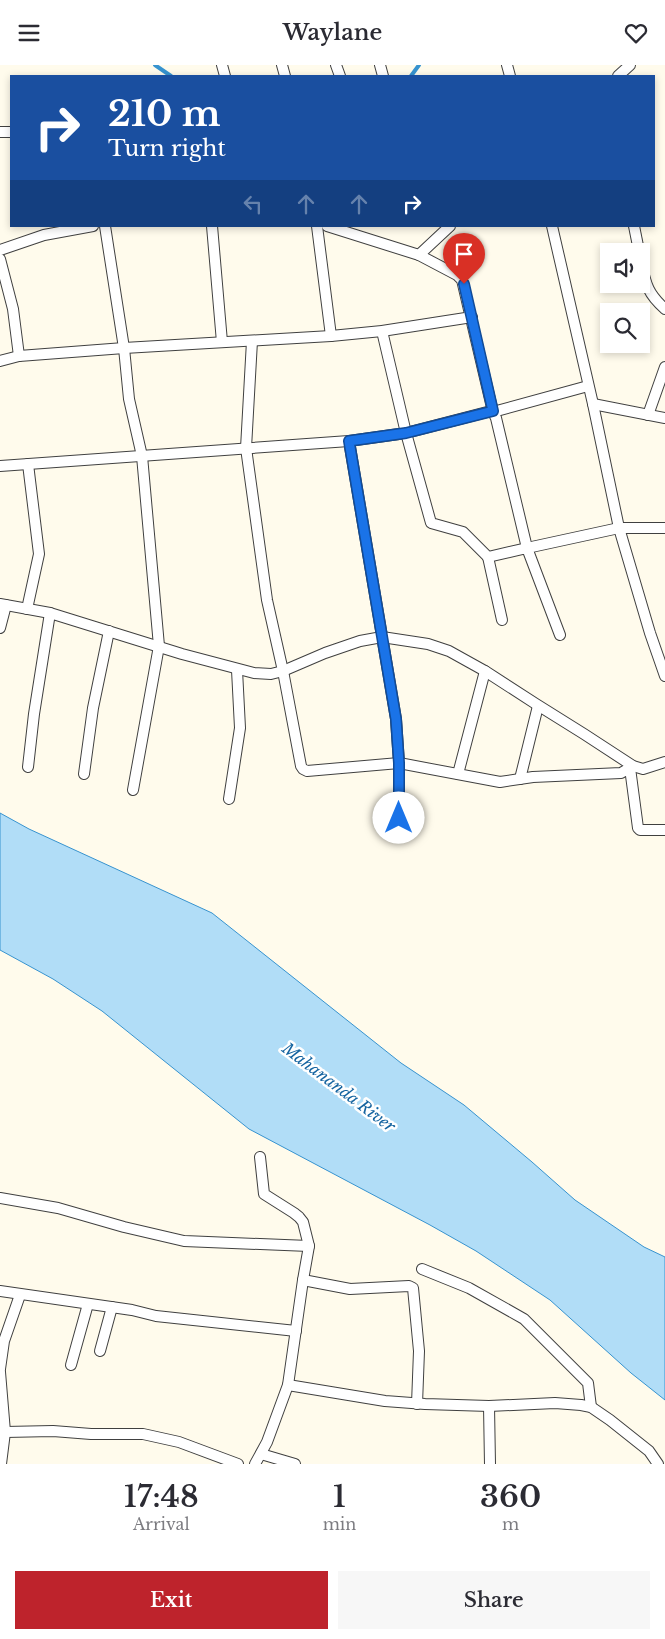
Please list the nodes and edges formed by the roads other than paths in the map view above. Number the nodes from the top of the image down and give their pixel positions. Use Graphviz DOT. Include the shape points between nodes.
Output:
graph roads {
  1 [pos="630,65"];
  2 [pos="619,75"];
  3 [pos="83,227"];
  4 [pos="105,227"];
  5 [pos="212,227"];
  6 [pos="317,227"];
  7 [pos="330,227"];
  8 [pos="449,227"];
  9 [pos="552,227"];
  10 [pos="634,227"];
  11 [pos="44,231"];
  12 [pos="637,243"];
  13 [pos="0,250"];
  14 [pos="419,255"];
  15 [pos="0,259"];
  16 [pos="650,293"];
  17 [pos="665,309"];
  18 [pos="472,317"];
  19 [pos="382,331"];
  20 [pos="331,336"];
  21 [pos="222,341"];
  22 [pos="252,341"];
  23 [pos="124,348"];
  24 [pos="19,356"];
  25 [pos="0,361"];
  26 [pos="665,367"];
  27 [pos="588,386"];
  28 [pos="593,404"];
  29 [pos="493,411"];
  30 [pos="648,415"];
  31 [pos="665,418"];
  32 [pos="406,433"];
  33 [pos="349,441"];
  34 [pos="246,448"];
  35 [pos="142,456"];
  36 [pos="28,464"];
  37 [pos="0,466"];
  38 [pos="619,528"];
  39 [pos="665,528"];
  40 [pos="527,548"];
  41 [pos="488,557"];
  42 [pos="3,604"];
  43 [pos="26,609"];
  44 [pos="50,613"];
  45 [pos="502,620"];
  46 [pos="0,628"];
  47 [pos="109,631"];
  48 [pos="560,635"];
  49 [pos="382,637"];
  50 [pos="159,646"];
  51 [pos="237,670"];
  52 [pos="282,671"];
  53 [pos="485,671"];
  54 [pos="665,676"];
  55 [pos="538,706"];
  56 [pos="665,762"];
  57 [pos="399,763"];
  58 [pos="28,767"];
  59 [pos="631,767"];
  60 [pos="84,774"];
  61 [pos="458,774"];
  62 [pos="520,779"];
  63 [pos="133,790"];
  64 [pos="229,799"];
  65 [pos="399,818"];
  66 [pos="665,830"];
  67 [pos="260,1157"];
  68 [pos="0,1198"];
  69 [pos="309,1246"];
  70 [pos="422,1269"];
  71 [pos="303,1280"];
  72 [pos="0,1291"];
  73 [pos="20,1295"];
  74 [pos="88,1304"];
  75 [pos="112,1307"];
  76 [pos="296,1331"];
  77 [pos="100,1351"];
  78 [pos="71,1365"];
  79 [pos="0,1371"];
  80 [pos="288,1385"];
  81 [pos="417,1404"];
  82 [pos="489,1406"];
  83 [pos="591,1407"];
  84 [pos="5,1432"];
  85 [pos="261,1454"];
  86 [pos="1,1464"];
  87 [pos="238,1464"];
  88 [pos="255,1464"];
  89 [pos="295,1464"];
  90 [pos="490,1464"];
  91 [pos="658,1464"];
  1 -- 2 [label="street"];
  3 -- 11 [label="street"];
  4 -- 23 [label="street"];
  5 -- 21 [label="street"];
  6 -- 20 [label="street"];
  7 -- 14 [label="street"];
  8 -- 14 [label="street"];
  9 -- 27 [label="street"];
  10 -- 12 [label="street"];
  11 -- 13 [label="street"];
  14 -- 18 [label="street" via="460,278"];
  15 -- 24 [label="street" via="13,309"];
  16 -- 17 [label="street"];
  18 -- 19 [label="street"];
  18 -- 29 [label="street"];
  19 -- 20 [label="street"];
  19 -- 32 [label="street"];
  20 -- 22 [label="street"];
  21 -- 22 [label="street"];
  21 -- 23 [label="street"];
  22 -- 34 [label="street"];
  23 -- 24 [label="street"];
  23 -- 35 [label="street" via="129,399"];
  24 -- 25 [label="street"];
  26 -- 30 [label="street"];
  27 -- 28 [label="street"];
  27 -- 29 [label="street"];
  28 -- 30 [label="street"];
  28 -- 38 [label="street"];
  29 -- 32 [label="street"];
  29 -- 40 [label="street"];
  30 -- 31 [label="street"];
  32 -- 33 [label="street"];
  32 -- 41 [label="street" via="431,523 463,532"];
  33 -- 34 [label="street"];
  33 -- 49 [label="street"];
  34 -- 35 [label="street"];
  34 -- 52 [label="street" via="267,600"];
  35 -- 36 [label="street"];
  35 -- 50 [label="street"];
  36 -- 37 [label="street"];
  36 -- 43 [label="street" via="39,554"];
  38 -- 39 [label="street"];
  38 -- 40 [label="street"];
  38 -- 54 [label="street"];
  40 -- 41 [label="street"];
  40 -- 48 [label="street"];
  41 -- 45 [label="street"];
  42 -- 43 [label="street"];
  42 -- 46 [label="street"];
  43 -- 44 [label="street"];
  44 -- 47 [label="street"];
  44 -- 58 [label="street"];
  47 -- 50 [label="street"];
  47 -- 60 [label="street" via="93,708"];
  49 -- 52 [label="street" via="360,641"];
  49 -- 53 [label="street" via="428,644 449,651"];
  49 -- 57 [label="street" via="396,719"];
  50 -- 51 [label="street"];
  50 -- 63 [label="street"];
  51 -- 52 [label="street" via="271,674"];
  51 -- 64 [label="street" via="240,727"];
  52 -- 57 [label="street" via="303,769"];
  53 -- 55 [label="street"];
  53 -- 61 [label="street"];
  55 -- 59 [label="street" via="584,733"];
  55 -- 62 [label="street"];
  56 -- 59 [label="street" via="643,769"];
  57 -- 61 [label="street"];
  57 -- 65 [label="street"];
  59 -- 62 [label="street" via="621,773"];
  59 -- 66 [label="street" via="638,828"];
  61 -- 62 [label="street" via="500,782"];
  67 -- 69 [label="street" via="264,1194 299,1217"];
  68 -- 69 [label="street" via="58,1208 184,1241"];
  69 -- 71 [label="street"];
  70 -- 83 [label="street" via="469,1288 524,1319 588,1383"];
  71 -- 76 [label="street"];
  71 -- 81 [label="street" via="350,1289 413,1287 419,1351"];
  72 -- 73 [label="street"];
  73 -- 74 [label="street"];
  73 -- 79 [label="street" via="4,1341"];
  74 -- 75 [label="street"];
  74 -- 78 [label="street"];
  75 -- 76 [label="street" via="156,1316"];
  75 -- 77 [label="street"];
  76 -- 80 [label="street"];
  79 -- 84 [label="street"];
  80 -- 81 [label="street"];
  80 -- 85 [label="street"];
  81 -- 82 [label="street"];
  82 -- 83 [label="street" via="571,1403"];
  82 -- 90 [label="street"];
  83 -- 91 [label="street" via="650,1451"];
  84 -- 86 [label="street"];
  84 -- 87 [label="street" via="143,1434 179,1442"];
  85 -- 88 [label="street"];
  85 -- 89 [label="street"];
}
